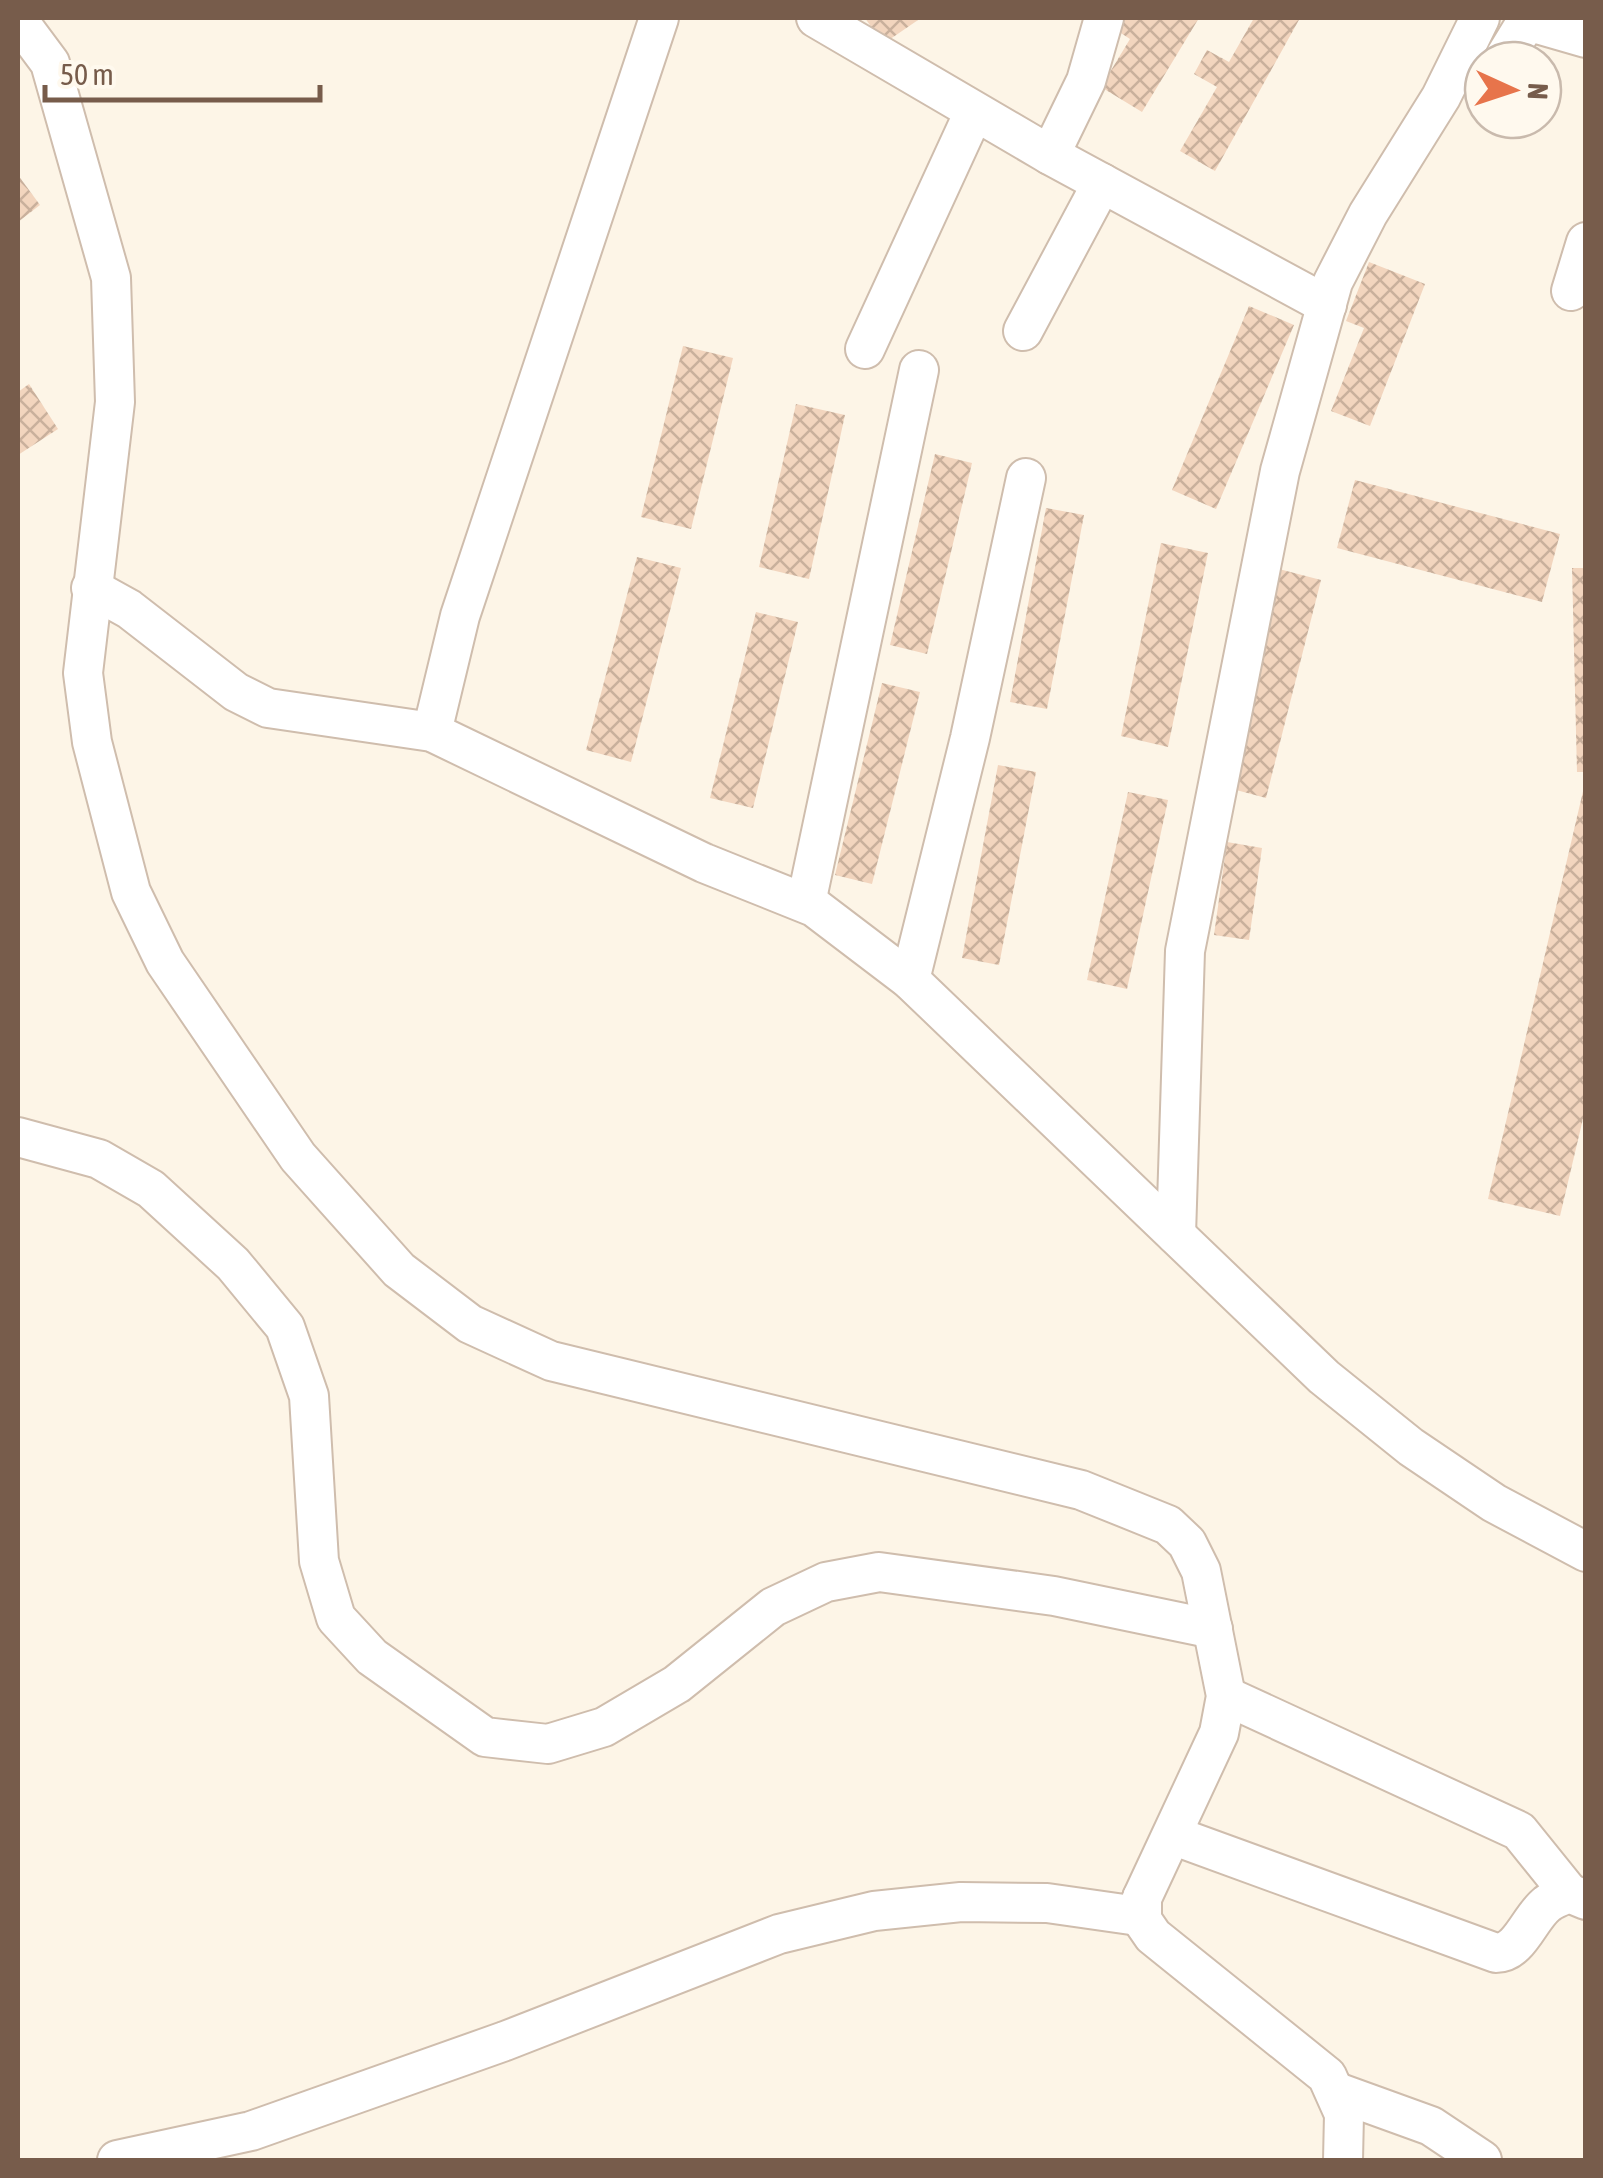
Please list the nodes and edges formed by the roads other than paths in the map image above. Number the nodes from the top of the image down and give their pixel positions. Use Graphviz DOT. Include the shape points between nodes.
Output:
graph roads {
  1 [pos="659,18"];
  2 [pos="816,18"];
  3 [pos="1104,18"];
  4 [pos="18,20"];
  5 [pos="1586,38"];
  6 [pos="1515,40"];
  7 [pos="1463,80"];
  8 [pos="974,112"];
  9 [pos="1050,154"];
  10 [pos="1102,183"];
  11 [pos="1586,242"];
  12 [pos="1571,291"];
  13 [pos="1327,305"];
  14 [pos="1023,332"];
  15 [pos="865,349"];
  16 [pos="919,370"];
  17 [pos="1026,478"];
  18 [pos="91,588"];
  19 [pos="432,732"];
  20 [pos="806,902"];
  21 [pos="910,980"];
  22 [pos="18,1137"];
  23 [pos="1176,1235"];
  24 [pos="1586,1552"];
  25 [pos="1213,1629"];
  26 [pos="1226,1696"];
  27 [pos="1172,1835"];
  28 [pos="1577,1897"];
  29 [pos="1142,1898"];
  30 [pos="1338,2092"];
  31 [pos="118,2160"];
  32 [pos="1343,2160"];
  33 [pos="1482,2160"];
  1 -- 19 [label="street" via="460,616"];
  2 -- 8 [label="street"];
  3 -- 9 [label="street" via="1086,81"];
  4 -- 18 [label="street" via="50,63 111,278 115,402"];
  5 -- 6 [label="street" via="1534,23"];
  7 -- 13 [label="street" via="1368,214"];
  8 -- 9 [label="street"];
  8 -- 15 [label="street"];
  9 -- 10 [label="street"];
  10 -- 13 [label="street"];
  10 -- 14 [label="street"];
  11 -- 12 [label="street"];
  13 -- 23 [label="street" via="1280,471 1192,900"];
  16 -- 20 [label="street"];
  17 -- 21 [label="street"];
  18 -- 19 [label="street" via="268,708"];
  18 -- 25 [label="street" via="83,672 92,742 130,892 165,962 298,1158 399,1270 470,1324 551,1361 1080,1490 1168,1525 1188,1543 1201,1571"];
  19 -- 20 [label="street" via="704,863"];
  20 -- 21 [label="street"];
  21 -- 23 [label="street"];
  22 -- 25 [label="street" via="100,1159 151,1189 233,1264 285,1327 309,1396 319,1561 336,1618 372,1657 486,1737 548,1744 604,1727 678,1684 773,1606 826,1582 878,1572 1054,1596"];
  23 -- 24 [label="street" via="1324,1377 1411,1447 1494,1503"];
  25 -- 26 [label="street"];
  26 -- 27 [label="street" via="1219,1733"];
  26 -- 28 [label="street" via="1519,1831"];
  27 -- 28 [label="street" via="1496,1953 1515,1946 1548,1903"];
  27 -- 29 [label="street"];
  29 -- 30 [label="street" via="1142,1920 1153,1936 1314,2065"];
  29 -- 31 [label="street" via="1138,1916 1047,1902 961,1902 874,1911 779,1934 251,2131"];
  30 -- 32 [label="street"];
  30 -- 33 [label="street" via="1430,2126"];
}
